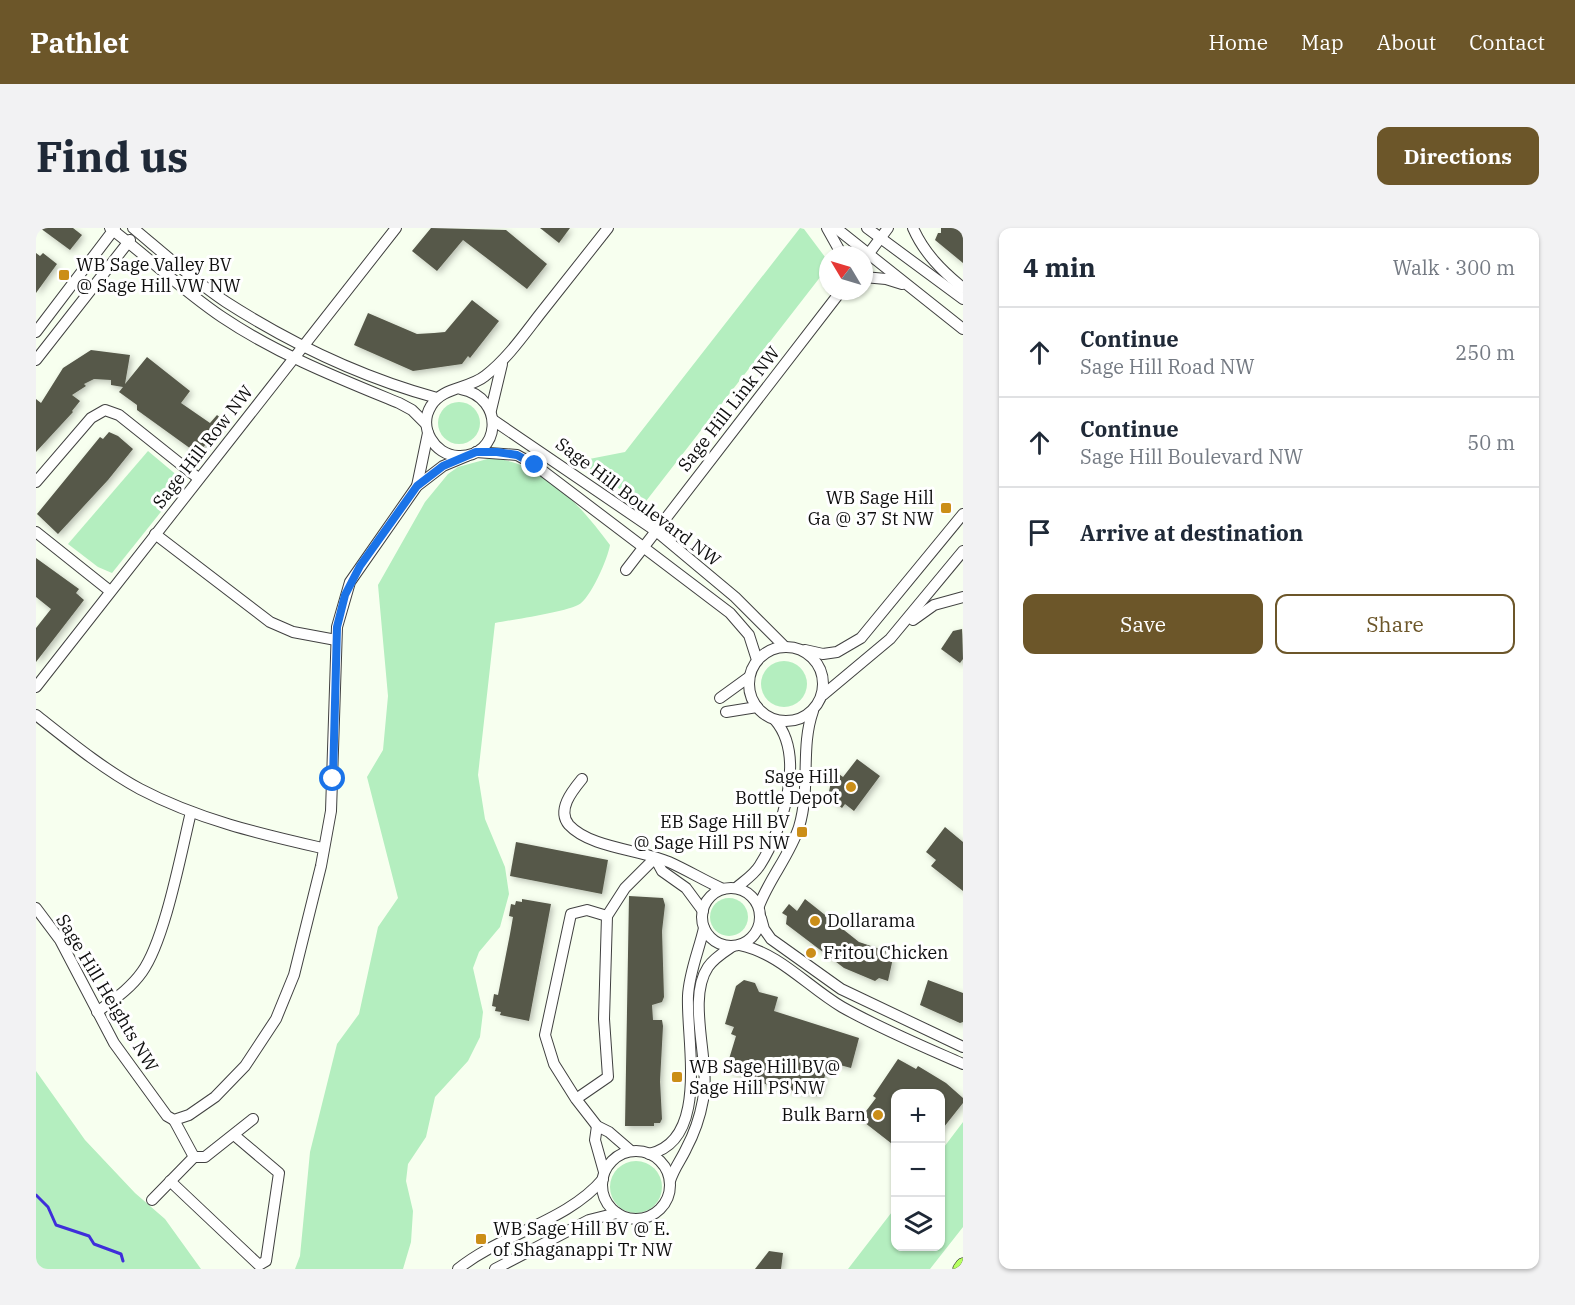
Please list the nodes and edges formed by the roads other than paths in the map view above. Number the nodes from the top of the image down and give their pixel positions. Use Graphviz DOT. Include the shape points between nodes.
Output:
graph roads {
  1 [pos="396,228"];
  2 [pos="608,228"];
  3 [pos="827,228"];
  4 [pos="836,228"];
  5 [pos="867,228"];
  6 [pos="888,228"];
  7 [pos="913,228"];
  8 [pos="113,229"];
  9 [pos="136,229"];
  10 [pos="880,237"];
  11 [pos="128,243"];
  12 [pos="837,246"];
  13 [pos="855,246"];
  14 [pos="873,247"];
  15 [pos="873,262"];
  16 [pos="873,278"];
  17 [pos="911,287"];
  18 [pos="963,288"];
  19 [pos="963,299"];
  20 [pos="834,300"];
  21 [pos="963,327"];
  22 [pos="36,332"];
  23 [pos="303,346"];
  24 [pos="293,359"];
  25 [pos="36,360"];
  26 [pos="503,361"];
  27 [pos="461,389"];
  28 [pos="437,398"];
  29 [pos="492,415"];
  30 [pos="427,429"];
  31 [pos="471,454"];
  32 [pos="198,478"];
  33 [pos="36,482"];
  34 [pos="417,486"];
  35 [pos="963,514"];
  36 [pos="656,531"];
  37 [pos="36,532"];
  38 [pos="155,534"];
  39 [pos="644,547"];
  40 [pos="963,551"];
  41 [pos="626,570"];
  42 [pos="110,591"];
  43 [pos="963,597"];
  44 [pos="900,628"];
  45 [pos="336,640"];
  46 [pos="783,645"];
  47 [pos="802,649"];
  48 [pos="757,660"];
  49 [pos="749,677"];
  50 [pos="36,687"];
  51 [pos="822,695"];
  52 [pos="720,698"];
  53 [pos="757,707"];
  54 [pos="813,710"];
  55 [pos="726,712"];
  56 [pos="36,715"];
  57 [pos="776,720"];
  58 [pos="582,779"];
  59 [pos="191,812"];
  60 [pos="322,848"];
  61 [pos="655,858"];
  62 [pos="736,888"];
  63 [pos="723,889"];
  64 [pos="36,908"];
  65 [pos="703,911"];
  66 [pos="760,912"];
  67 [pos="607,916"];
  68 [pos="704,928"];
  69 [pos="736,945"];
  70 [pos="97,1012"];
  71 [pos="963,1047"];
  72 [pos="963,1064"];
  73 [pos="576,1099"];
  74 [pos="253,1119"];
  75 [pos="174,1120"];
  76 [pos="597,1126"];
  77 [pos="234,1135"];
  78 [pos="632,1151"];
  79 [pos="649,1154"];
  80 [pos="194,1157"];
  81 [pos="604,1175"];
  82 [pos="170,1181"];
  83 [pos="670,1181"];
  84 [pos="152,1200"];
  85 [pos="617,1213"];
  86 [pos="963,1265"];
  87 [pos="458,1269"];
  88 [pos="495,1269"];
  89 [pos="960,1269"];
  1 -- 23 [label="street, Sage Hill Row NW"];
  2 -- 26 [label="street"];
  3 -- 12 [label="street"];
  4 -- 13 [label="street"];
  5 -- 10 [label="street"];
  6 -- 10 [label="street"];
  7 -- 18 [label="street" via="920,245"];
  8 -- 11 [label="street"];
  8 -- 22 [label="street"];
  9 -- 11 [label="street"];
  9 -- 23 [label="street" via="224,300"];
  10 -- 14 [label="street"];
  10 -- 19 [label="street"];
  11 -- 24 [label="street" via="195,298"];
  11 -- 25 [label="street"];
  15 -- 17 [label="street"];
  16 -- 17 [label="street"];
  17 -- 21 [label="street"];
  20 -- 36 [label="street, Sage Hill Link NW"];
  23 -- 24 [label="street, Sage Hill Row NW"];
  23 -- 28 [label="street"];
  24 -- 30 [label="street" via="399,403 412,410"];
  24 -- 32 [label="street, Sage Hill Row NW"];
  26 -- 27 [label="street" via="476,383"];
  26 -- 29 [label="street"];
  27 -- 28 [label="street"];
  27 -- 29 [label="street" via="479,395"];
  28 -- 30 [label="street" via="430,407"];
  29 -- 31 [label="street" via="489,438"];
  29 -- 36 [label="street, Sage Hill Boulevard NW"];
  30 -- 31 [label="street" via="439,449 457,456"];
  30 -- 34 [label="street"];
  31 -- 34 [label="street" via="443,466"];
  31 -- 39 [label="street, Sage Hill Boulevard NW" via="517,455"];
  32 -- 33 [label="street" via="119,415 105,410 91,418"];
  32 -- 38 [label="street, Sage Hill Row NW"];
  34 -- 45 [label="street" via="350,582"];
  35 -- 47 [label="street" via="861,638 837,652 823,654"];
  36 -- 39 [label="street, Sage Hill Link NW"];
  36 -- 46 [label="street, Sage Hill Boulevard NW" via="735,597"];
  37 -- 42 [label="street"];
  38 -- 42 [label="street, Sage Hill Row NW"];
  38 -- 45 [label="street" via="270,622 293,632"];
  39 -- 41 [label="street, Sage Hill Link NW"];
  39 -- 48 [label="street, Sage Hill Boulevard NW" via="742,625"];
  40 -- 44 [label="street"];
  42 -- 50 [label="street, Sage Hill Row NW"];
  43 -- 44 [label="street" via="934,605"];
  44 -- 51 [label="street"];
  45 -- 60 [label="street" via="331,812"];
  46 -- 47 [label="street"];
  46 -- 48 [label="street"];
  47 -- 51 [label="street" via="823,673"];
  48 -- 49 [label="street"];
  49 -- 52 [label="street"];
  49 -- 53 [label="street" via="750,693"];
  51 -- 54 [label="street"];
  53 -- 55 [label="street"];
  53 -- 57 [label="street"];
  54 -- 57 [label="street" via="796,720"];
  54 -- 66 [label="street" via="806,731 807,785 798,828 767,885"];
  56 -- 59 [label="street" via="116,775"];
  57 -- 62 [label="street" via="784,730 789,750 790,780 781,821 760,865"];
  58 -- 61 [label="street" via="567,799 569,824 586,836"];
  59 -- 60 [label="street"];
  59 -- 70 [label="street" via="149,960 133,983"];
  60 -- 75 [label="street" via="301,949 276,1019 259,1049 231,1081 189,1115"];
  61 -- 63 [label="street"];
  61 -- 65 [label="street" via="662,871 686,888"];
  61 -- 67 [label="street" via="625,888"];
  62 -- 63 [label="street"];
  62 -- 66 [label="street" via="750,894"];
  63 -- 65 [label="street" via="710,897"];
  64 -- 70 [label="street, Sage Hill Heights NW" via="60,940"];
  65 -- 68 [label="street"];
  66 -- 69 [label="street" via="757,932"];
  66 -- 71 [label="street" via="771,939 842,989"];
  67 -- 73 [label="street" via="604,1019 608,1077"];
  67 -- 73 [label="street" via="587,910 571,914 545,1035 554,1064"];
  68 -- 69 [label="street" via="716,942"];
  68 -- 79 [label="street" via="688,994 692,1082 684,1121 674,1142"];
  69 -- 72 [label="street" via="762,950 840,1006"];
  69 -- 83 [label="street" via="717,958 706,972 700,1012 704,1098 695,1129"];
  70 -- 75 [label="street, Sage Hill Heights NW" via="161,1111"];
  73 -- 76 [label="street"];
  74 -- 77 [label="street"];
  75 -- 80 [label="street, Sage Hill Heights NW"];
  76 -- 78 [label="street"];
  76 -- 81 [label="street" via="595,1140"];
  77 -- 80 [label="street" via="205,1157"];
  77 -- 82 [label="street" via="279,1173 266,1261 259,1265"];
  78 -- 79 [label="street"];
  78 -- 81 [label="street" via="611,1162"];
  79 -- 83 [label="street" via="661,1162"];
  80 -- 82 [label="street"];
  81 -- 85 [label="street" via="603,1195"];
  81 -- 87 [label="street" via="584,1198"];
  82 -- 84 [label="street"];
  83 -- 85 [label="street" via="665,1202 649,1216 628,1218"];
  85 -- 88 [label="street" via="588,1220"];
  86 -- 89 [label="main road"];
}
